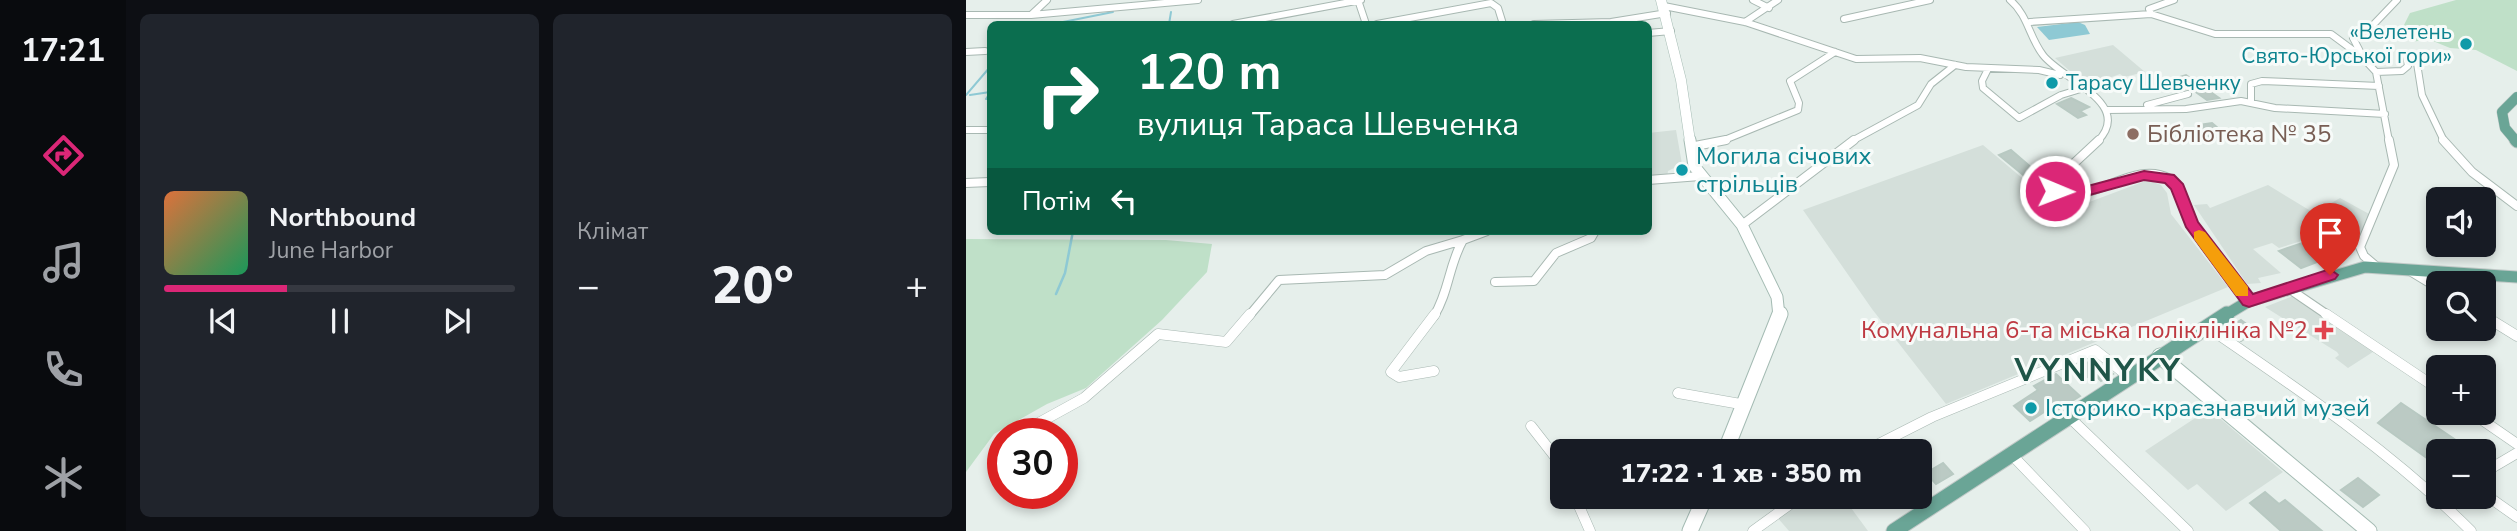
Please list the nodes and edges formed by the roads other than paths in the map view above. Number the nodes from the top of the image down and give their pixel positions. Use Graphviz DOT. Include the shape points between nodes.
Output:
graph roads {
  1 [pos="1047,0"];
  2 [pos="1198,0"];
  3 [pos="1359,0"];
  4 [pos="1753,0"];
  5 [pos="1778,0"];
  6 [pos="1930,0"];
  7 [pos="2010,0"];
  8 [pos="2174,0"];
  9 [pos="2397,0"];
  10 [pos="1664,6"];
  11 [pos="1769,8"];
  12 [pos="2151,14"];
  13 [pos="966,15"];
  14 [pos="1031,15"];
  15 [pos="1844,19"];
  16 [pos="1249,21"];
  17 [pos="1365,21"];
  18 [pos="1393,21"];
  19 [pos="1502,21"];
  20 [pos="1614,21"];
  21 [pos="1745,22"];
  22 [pos="2030,22"];
  23 [pos="1671,31"];
  24 [pos="1652,33"];
  25 [pos="985,51"];
  26 [pos="966,52"];
  27 [pos="1835,52"];
  28 [pos="2364,59"];
  29 [pos="1955,65"];
  30 [pos="1988,69"];
  31 [pos="2376,72"];
  32 [pos="2063,76"];
  33 [pos="2379,86"];
  34 [pos="2084,88"];
  35 [pos="2188,94"];
  36 [pos="2517,97"];
  37 [pos="2251,101"];
  38 [pos="2145,107"];
  39 [pos="2107,110"];
  40 [pos="2385,114"];
  41 [pos="966,130"];
  42 [pos="987,131"];
  43 [pos="2517,142"];
  44 [pos="1690,147"];
  45 [pos="1700,176"];
  46 [pos="1652,181"];
  47 [pos="966,183"];
  48 [pos="987,183"];
  49 [pos="2517,206"];
  50 [pos="1742,225"];
  51 [pos="1476,235"];
  52 [pos="1593,235"];
  53 [pos="1463,240"];
  54 [pos="2377,267"];
  55 [pos="2406,269"];
  56 [pos="2517,277"];
  57 [pos="2426,281"];
  58 [pos="1495,282"];
  59 [pos="2288,288"];
  60 [pos="2249,301"];
  61 [pos="2496,324"];
  62 [pos="2206,326"];
  63 [pos="2517,336"];
  64 [pos="2160,356"];
  65 [pos="1434,371"];
  66 [pos="2128,376"];
  67 [pos="2426,381"];
  68 [pos="1678,393"];
  69 [pos="1746,405"];
  70 [pos="2067,415"];
  71 [pos="1048,418"];
  72 [pos="2489,425"];
  73 [pos="1531,426"];
  74 [pos="1732,439"];
  75 [pos="1889,439"];
  76 [pos="2517,444"];
  77 [pos="1550,450"];
  78 [pos="2010,453"];
  79 [pos="2517,453"];
  80 [pos="2496,465"];
  81 [pos="2426,485"];
  82 [pos="2496,503"];
  83 [pos="1580,509"];
  84 [pos="1700,509"];
  85 [pos="1783,509"];
  86 [pos="2451,509"];
  87 [pos="2517,517"];
  88 [pos="1590,531"];
  89 [pos="1690,531"];
  90 [pos="1753,531"];
  91 [pos="1894,531"];
  92 [pos="2085,531"];
  93 [pos="2188,531"];
  94 [pos="2370,531"];
  95 [pos="2471,531"];
  1 -- 14 [label="street"];
  2 -- 14 [label="street"];
  3 -- 16 [label="street"];
  3 -- 17 [label="street"];
  4 -- 11 [label="street"];
  5 -- 11 [label="street"];
  6 -- 15 [label="street"];
  7 -- 22 [label="street"];
  8 -- 12 [label="street" via="2149,9"];
  9 -- 28 [label="street" via="2353,38"];
  10 -- 20 [label="street"];
  10 -- 21 [label="street"];
  10 -- 23 [label="street"];
  11 -- 21 [label="street"];
  12 -- 22 [label="street"];
  12 -- 28 [label="street" via="2215,34 2331,34"];
  13 -- 14 [label="street"];
  18 -- 19 [label="street" via="1491,3"];
  21 -- 27 [label="street"];
  22 -- 32 [label="street" via="2041,53"];
  23 -- 24 [label="street"];
  23 -- 44 [label="street"];
  25 -- 26 [label="street"];
  27 -- 29 [label="street" via="1856,59 1920,58"];
  27 -- 44 [label="street" via="1790,80 1798,110 1715,144"];
  28 -- 31 [label="street"];
  29 -- 30 [label="street"];
  29 -- 50 [label="street" via="1931,84 1919,105 1860,136"];
  30 -- 32 [label="street" via="2039,70"];
  30 -- 34 [label="street" via="1983,88 2019,118"];
  31 -- 33 [label="street"];
  31 -- 49 [label="street" via="2402,71 2408,66 2406,55 2416,57 2432,127 2444,145 2476,177"];
  32 -- 34 [label="street"];
  33 -- 37 [label="street" via="2262,80 2251,84"];
  33 -- 40 [label="street"];
  34 -- 39 [label="street"];
  35 -- 38 [label="street"];
  36 -- 43 [label="main road" via="2502,112 2502,121"];
  37 -- 38 [label="street" via="2186,109"];
  37 -- 40 [label="street" via="2275,108"];
  38 -- 39 [label="street"];
  39 -- 60 [label="street" via="2107,131 2056,180 2055,191 2068,196 2144,175 2169,179 2178,187 2191,224"];
  40 -- 54 [label="street" via="2394,165 2360,247"];
  41 -- 42 [label="street"];
  44 -- 45 [label="street"];
  45 -- 46 [label="street"];
  45 -- 50 [label="street"];
  47 -- 48 [label="street"];
  50 -- 69 [label="street" via="1777,297 1780,314"];
  51 -- 53 [label="street"];
  52 -- 58 [label="street" via="1556,253 1534,281"];
  53 -- 65 [label="street" via="1451,262 1444,301 1391,372 1399,377"];
  53 -- 71 [label="street" via="1426,251 1385,275 1279,280 1226,342 1158,334 1084,398"];
  54 -- 55 [label="main road"];
  54 -- 59 [label="main road" via="2351,269"];
  55 -- 56 [label="main road"];
  55 -- 57 [label="street"];
  59 -- 60 [label="main road"];
  59 -- 67 [label="street"];
  60 -- 62 [label="main road"];
  61 -- 63 [label="street"];
  62 -- 64 [label="main road"];
  62 -- 81 [label="street"];
  64 -- 66 [label="main road"];
  64 -- 94 [label="street"];
  66 -- 70 [label="main road"];
  66 -- 75 [label="street" via="2095,350"];
  68 -- 69 [label="street"];
  69 -- 74 [label="street"];
  70 -- 78 [label="main road"];
  70 -- 93 [label="street"];
  72 -- 76 [label="street"];
  73 -- 77 [label="street"];
  78 -- 91 [label="main road"];
  78 -- 92 [label="street"];
  79 -- 80 [label="street"];
  82 -- 87 [label="street"];
  83 -- 88 [label="street"];
  84 -- 89 [label="street"];
  85 -- 90 [label="street"];
  86 -- 95 [label="street"];
}
